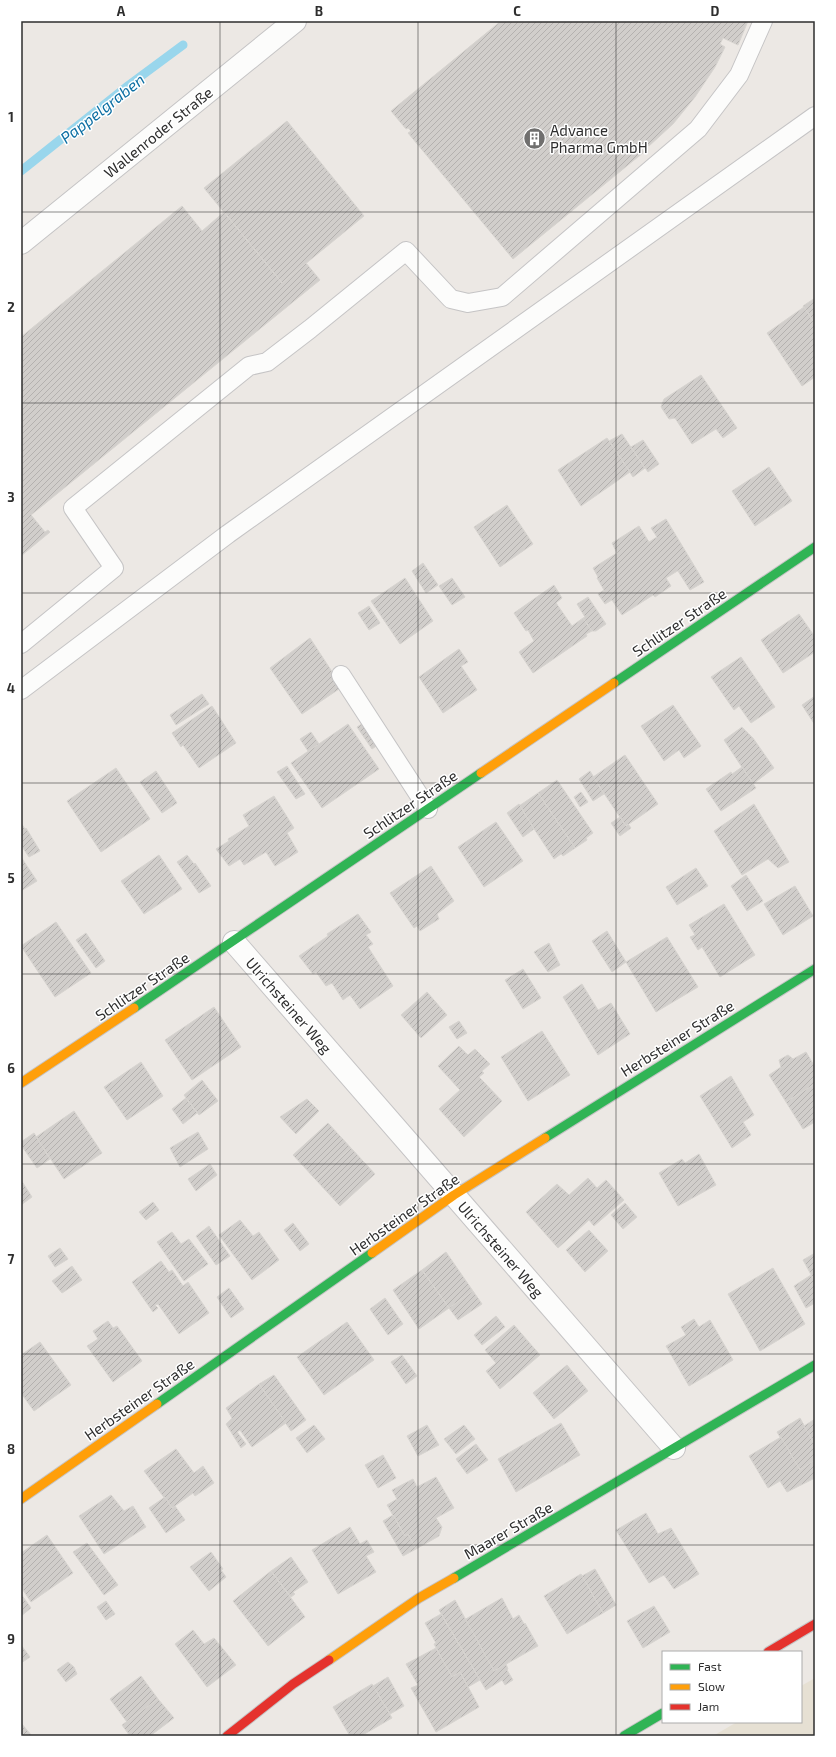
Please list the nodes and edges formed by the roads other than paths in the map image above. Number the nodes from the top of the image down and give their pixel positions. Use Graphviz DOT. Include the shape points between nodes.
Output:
graph roads {
  1 [pos="295,21"];
  2 [pos="763,21"];
  3 [pos="815,116"];
  4 [pos="21,244"];
  5 [pos="815,547"];
  6 [pos="21,644"];
  7 [pos="341,675"];
  8 [pos="21,690"];
  9 [pos="428,809"];
  10 [pos="234,942"];
  11 [pos="815,969"];
  12 [pos="21,1083"];
  13 [pos="454,1195"];
  14 [pos="815,1365"];
  15 [pos="674,1448"];
  16 [pos="21,1499"];
  17 [pos="815,1624"];
  18 [pos="770,1651"];
  19 [pos="662,1715"];
  20 [pos="227,1736"];
  21 [pos="624,1736"];
  1 -- 4 [label="street, Wallenroder Straße"];
  2 -- 6 [label="lane" via="739,75 698,129 502,297 468,303 451,299 406,251 267,362 249,366 74,508 114,568"];
  3 -- 8 [label="lane" via="228,534"];
  5 -- 9 [label="street, Schlitzer Straße"];
  7 -- 9 [label="lane"];
  9 -- 10 [label="street, Schlitzer Straße"];
  10 -- 12 [label="street, Schlitzer Straße"];
  10 -- 13 [label="street, Ulrichsteiner Weg"];
  11 -- 13 [label="street, Herbsteiner Straße"];
  13 -- 15 [label="street, Ulrichsteiner Weg"];
  13 -- 16 [label="street, Herbsteiner Straße"];
  14 -- 15 [label="street, Maarer Straße"];
  15 -- 20 [label="street, Maarer Straße" via="419,1598 293,1684"];
  17 -- 18 [label="street"];
  19 -- 21 [label="street"];
}
